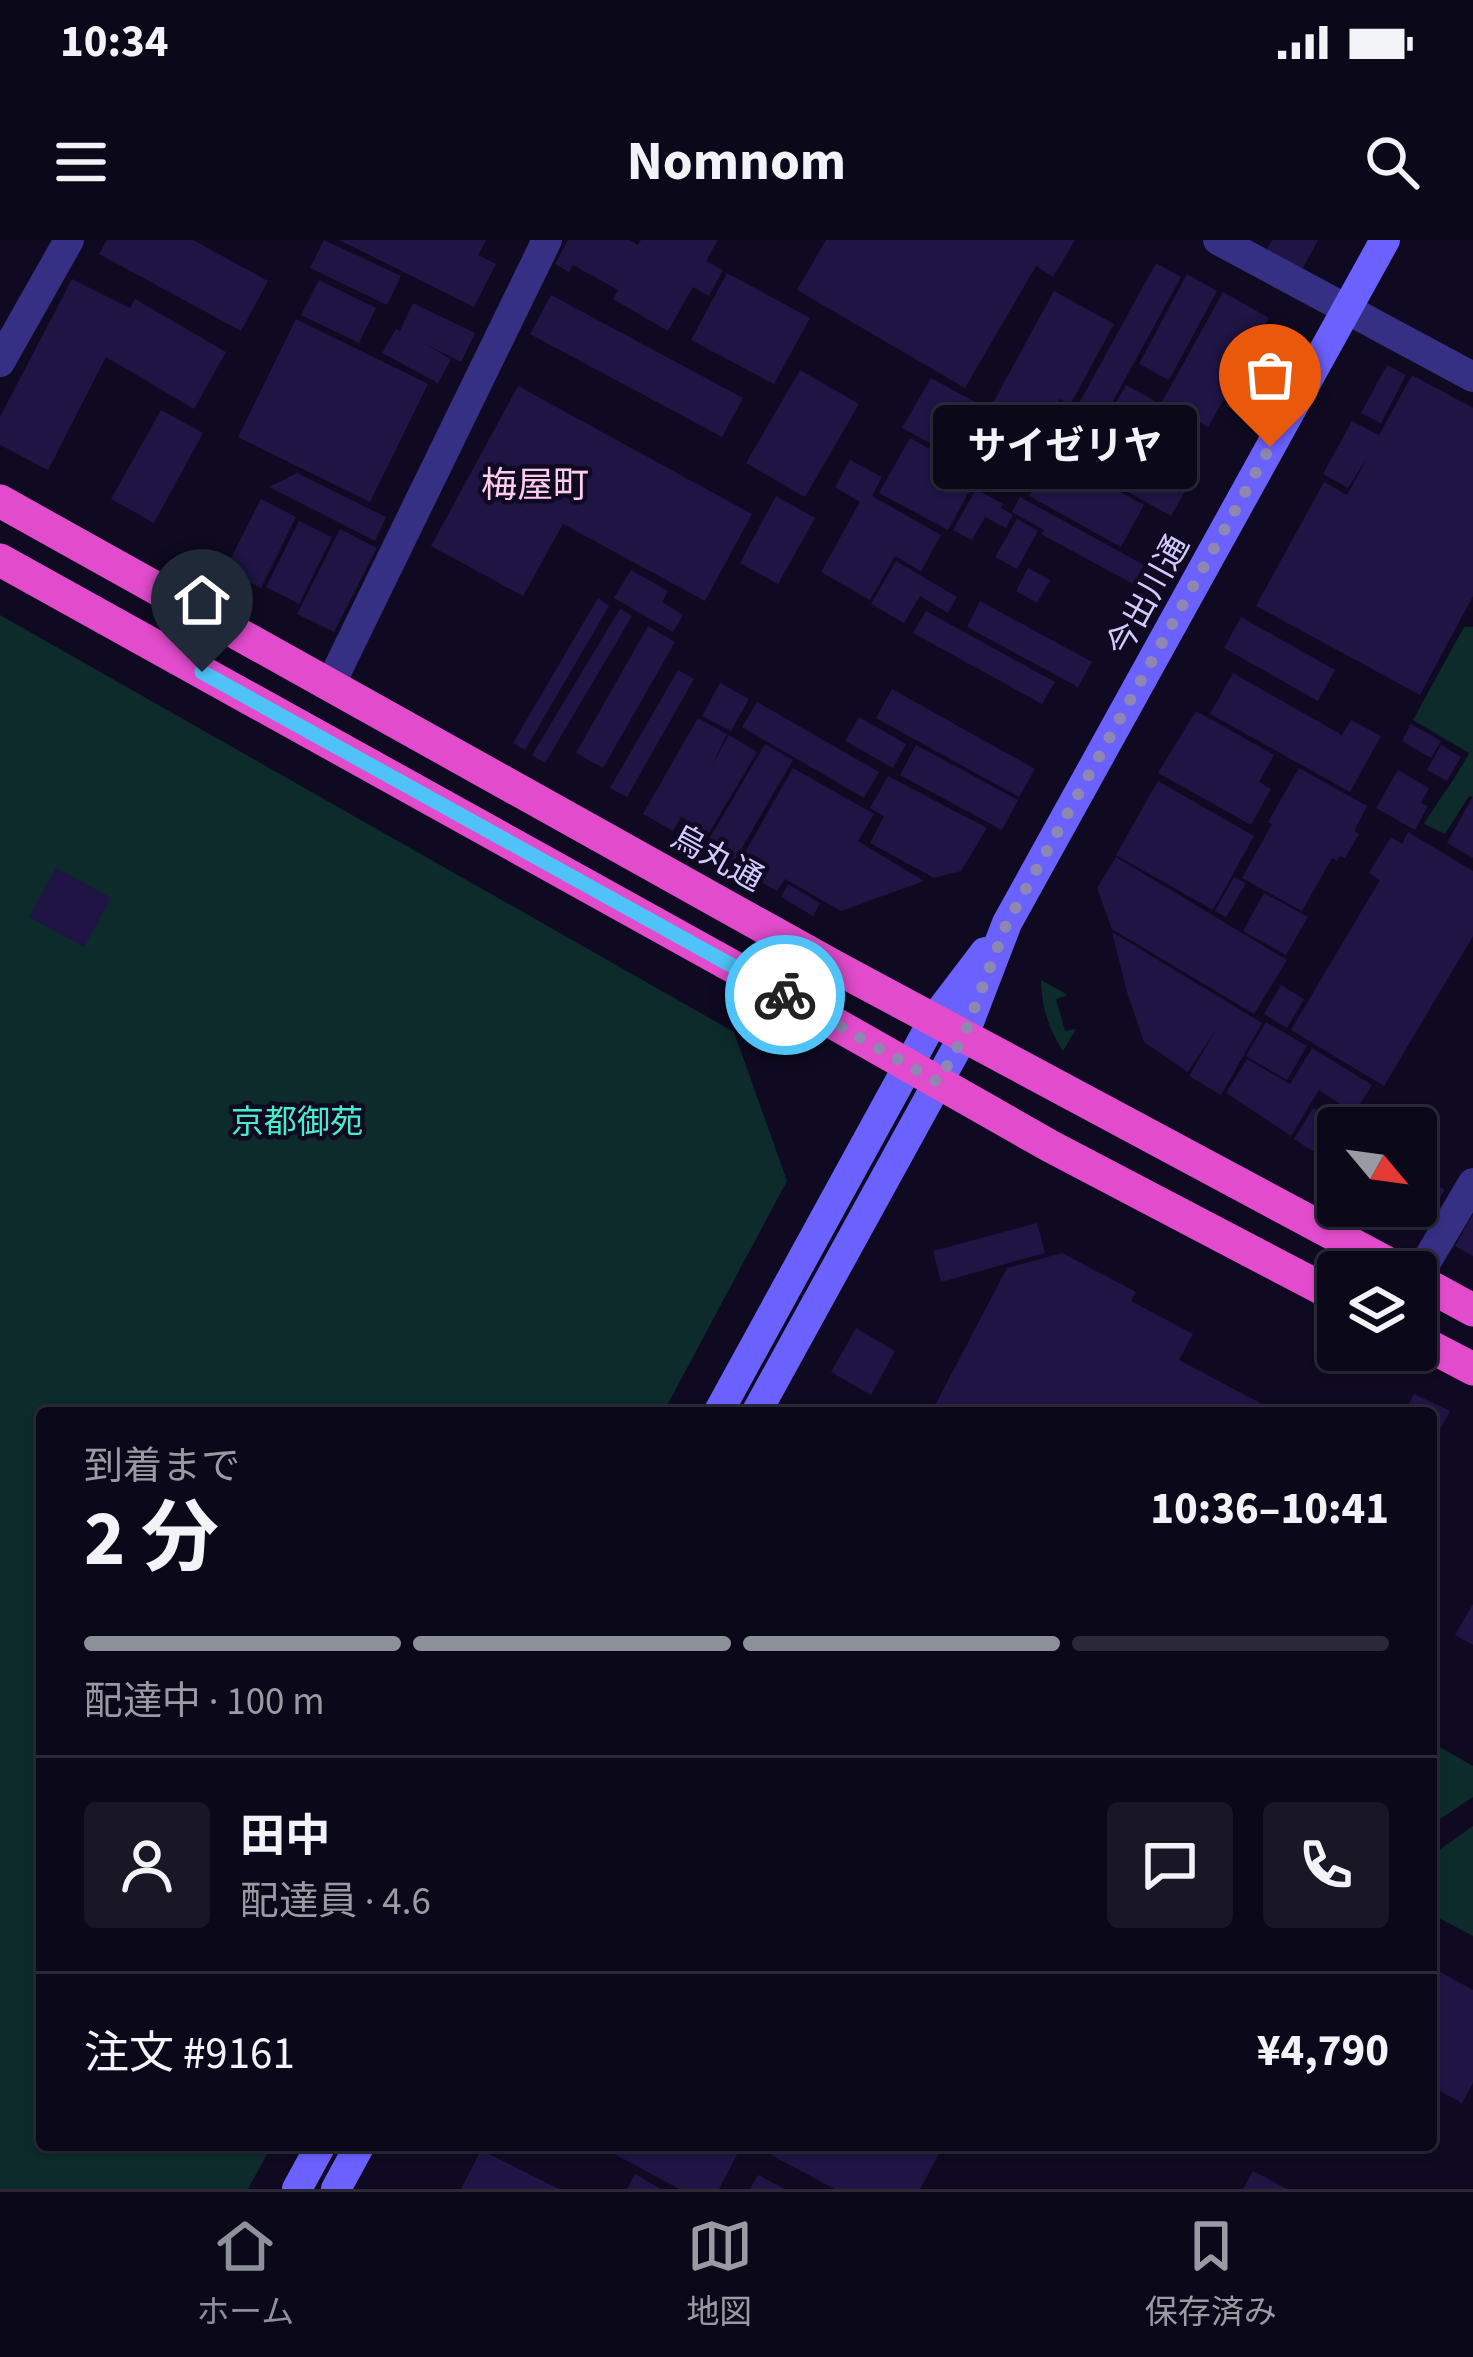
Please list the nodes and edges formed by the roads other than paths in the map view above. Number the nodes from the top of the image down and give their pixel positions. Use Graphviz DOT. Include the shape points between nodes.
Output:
graph roads {
  1 [pos="69,240"];
  2 [pos="547,240"];
  3 [pos="1218,240"];
  4 [pos="1384,240"];
  5 [pos="1346,309"];
  6 [pos="0,362"];
  7 [pos="1473,377"];
  8 [pos="0,501"];
  9 [pos="0,560"];
  10 [pos="330,685"];
  11 [pos="949,1027"];
  12 [pos="908,1066"];
  13 [pos="938,1082"];
  14 [pos="1473,1183"];
  15 [pos="1365,1251"];
  16 [pos="1433,1251"];
  17 [pos="1317,1286"];
  18 [pos="1437,1290"];
  19 [pos="1473,1310"];
  20 [pos="1437,1350"];
  21 [pos="1473,1370"];
  22 [pos="721,1407"];
  23 [pos="759,1407"];
  24 [pos="318,2151"];
  25 [pos="356,2151"];
  26 [pos="297,2189"];
  27 [pos="337,2189"];
  1 -- 6 [label="street"];
  2 -- 10 [label="street"];
  3 -- 5 [label="street"];
  4 -- 5 [label="main road, 今出川通"];
  5 -- 7 [label="street"];
  5 -- 11 [label="main road, 今出川通"];
  8 -- 10 [label="highway, 烏丸通"];
  9 -- 12 [label="highway"];
  10 -- 11 [label="highway, 烏丸通"];
  11 -- 12 [label="main road, 今出川通"];
  11 -- 13 [label="main road, 今出川通"];
  11 -- 15 [label="highway, 烏丸通"];
  12 -- 13 [label="highway"];
  12 -- 22 [label="main road, 今出川通"];
  13 -- 17 [label="highway"];
  13 -- 23 [label="main road, 今出川通"];
  14 -- 16 [label="street"];
  18 -- 19 [label="highway"];
  20 -- 21 [label="highway"];
  24 -- 26 [label="main road"];
  25 -- 27 [label="main road"];
}
